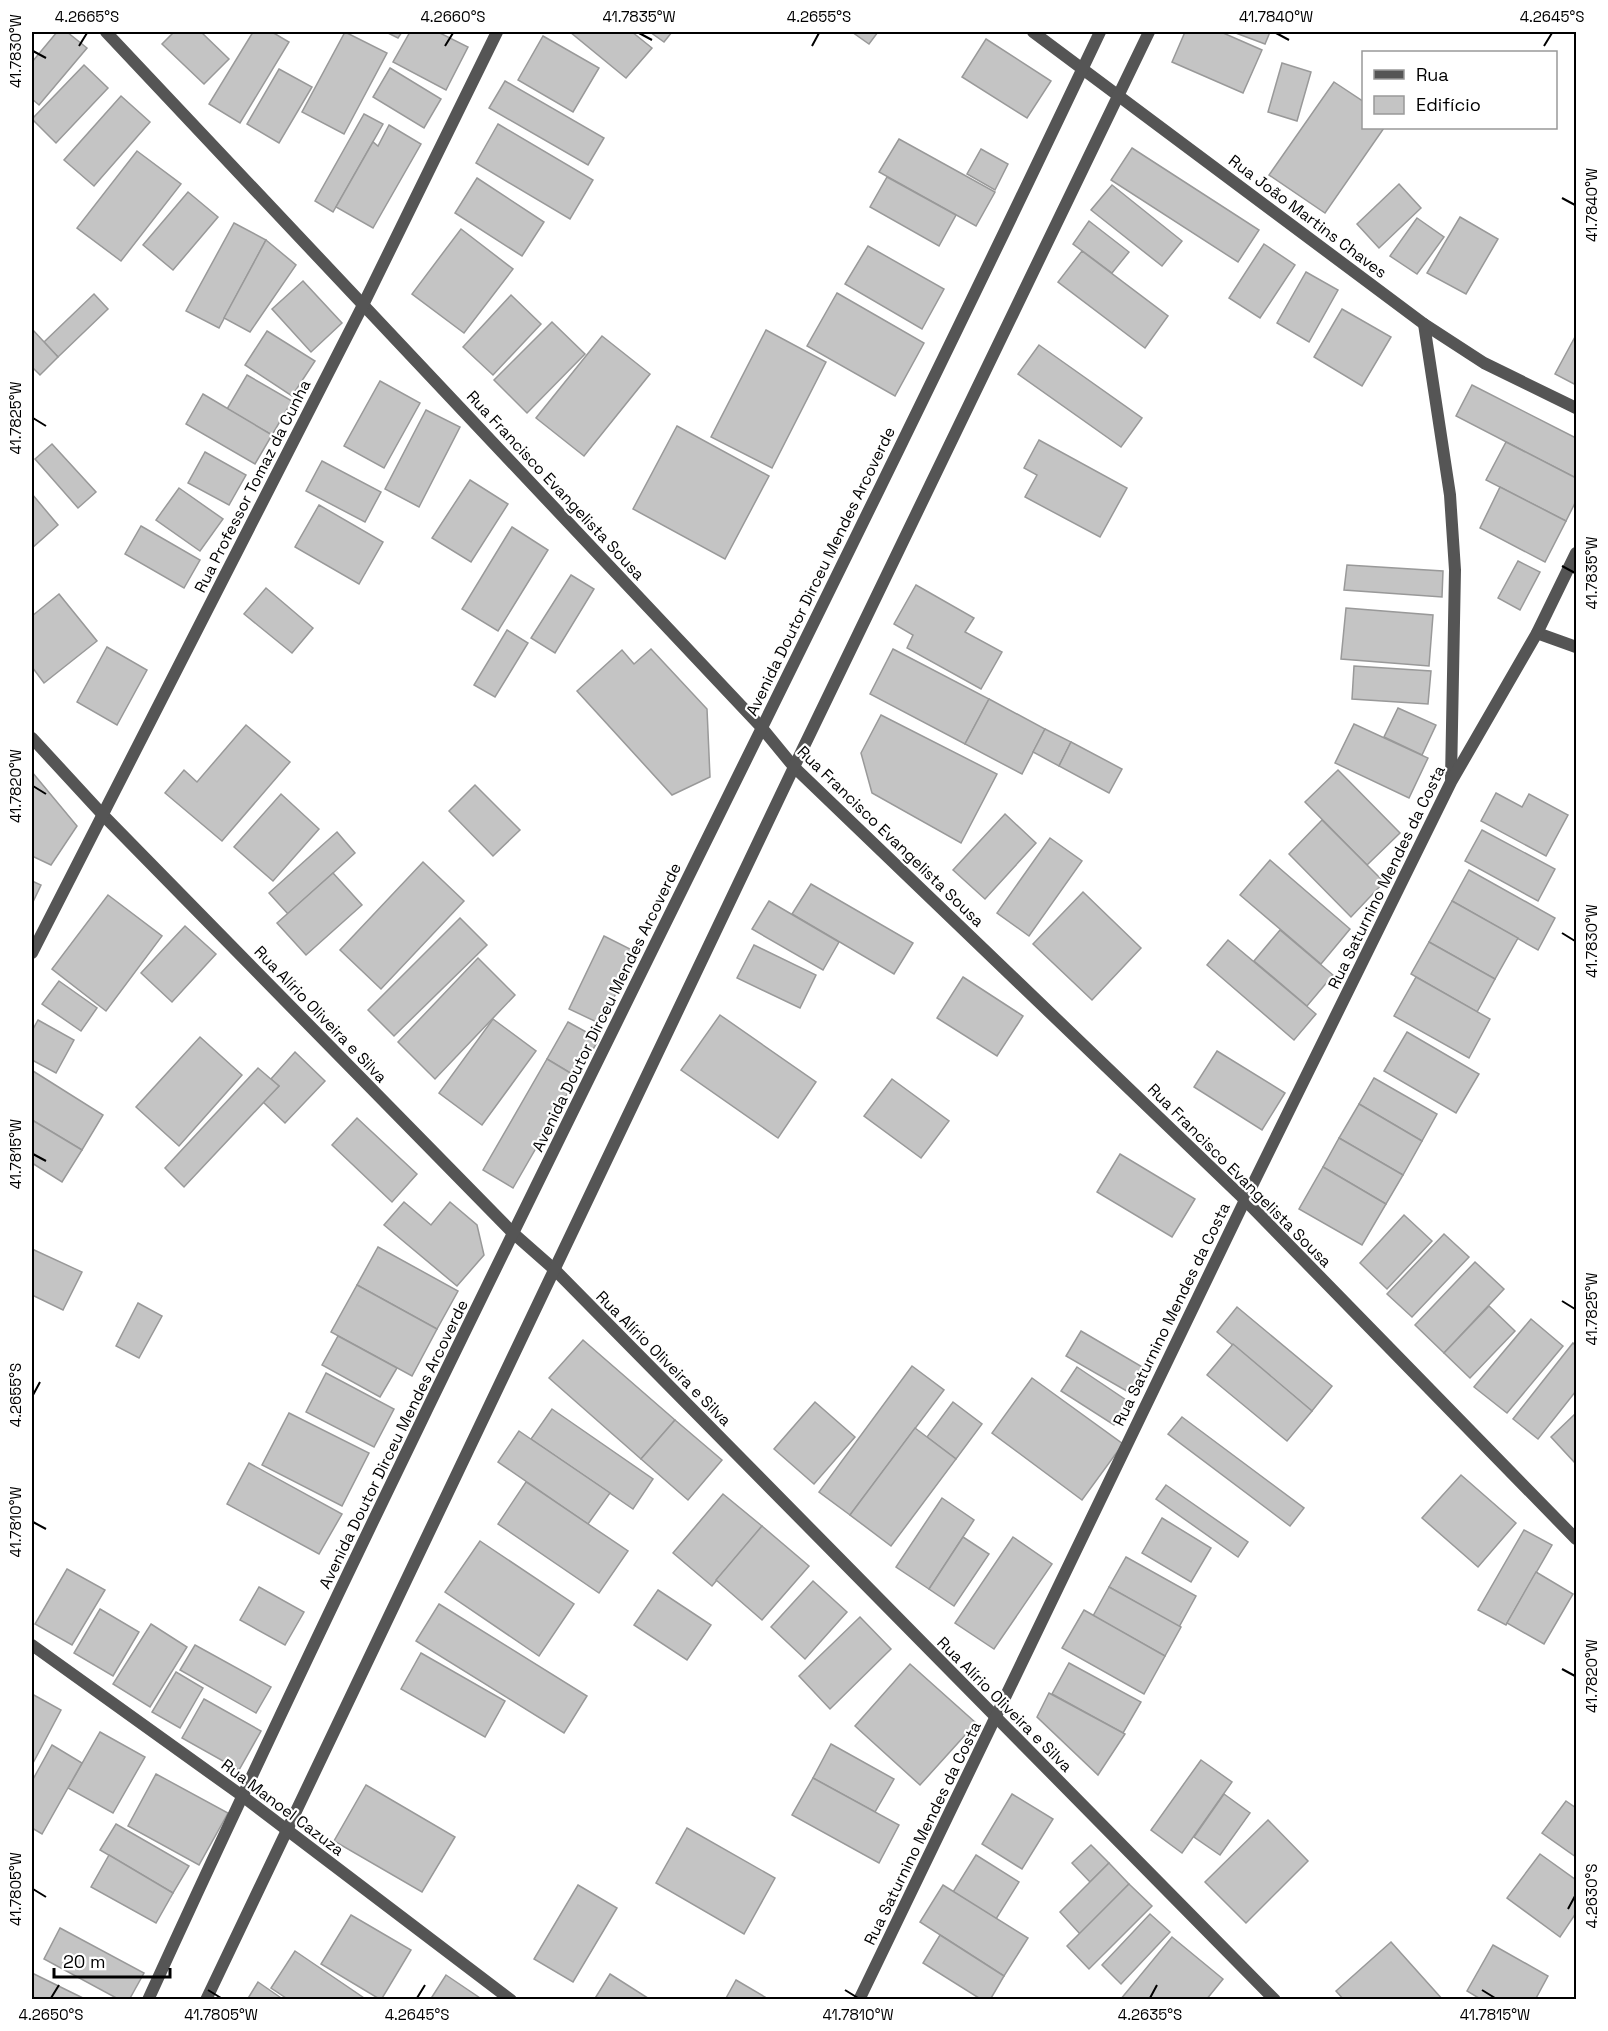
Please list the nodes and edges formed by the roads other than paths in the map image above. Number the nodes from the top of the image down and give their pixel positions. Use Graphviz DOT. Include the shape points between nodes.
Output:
graph roads {
  1 [pos="106,32"];
  2 [pos="497,32"];
  3 [pos="1032,32"];
  4 [pos="1100,32"];
  5 [pos="1149,32"];
  6 [pos="1082,69"];
  7 [pos="1119,95"];
  8 [pos="363,305"];
  9 [pos="1424,324"];
  10 [pos="1576,408"];
  11 [pos="1576,553"];
  12 [pos="1537,633"];
  13 [pos="1576,647"];
  14 [pos="762,728"];
  15 [pos="32,738"];
  16 [pos="794,767"];
  17 [pos="1451,782"];
  18 [pos="103,815"];
  19 [pos="32,953"];
  20 [pos="1245,1200"];
  21 [pos="513,1233"];
  22 [pos="555,1270"];
  23 [pos="1576,1539"];
  24 [pos="32,1645"];
  25 [pos="996,1718"];
  26 [pos="242,1795"];
  27 [pos="287,1830"];
  28 [pos="148,2000"];
  29 [pos="206,2000"];
  30 [pos="511,2000"];
  31 [pos="859,2000"];
  32 [pos="1275,2000"];
  1 -- 8 [label="street, Rua Francisco Evangelista Sousa"];
  2 -- 8 [label="street, Rua Professor Tomaz da Cunha"];
  3 -- 6 [label="street, Rua João Martins Chaves"];
  4 -- 6 [label="street, Avenida Doutor Dirceu Mendes Arcoverde"];
  5 -- 7 [label="street"];
  6 -- 7 [label="street, Rua João Martins Chaves"];
  6 -- 14 [label="street, Avenida Doutor Dirceu Mendes Arcoverde"];
  7 -- 9 [label="street, Rua João Martins Chaves"];
  7 -- 16 [label="street"];
  8 -- 14 [label="street, Rua Francisco Evangelista Sousa"];
  8 -- 18 [label="street, Rua Professor Tomaz da Cunha"];
  9 -- 10 [label="street, Rua João Martins Chaves" via="1484,363"];
  9 -- 17 [label="street" via="1450,495 1455,570"];
  11 -- 12 [label="street, Rua Saturnino Mendes da Costa"];
  12 -- 13 [label="street"];
  12 -- 17 [label="street, Rua Saturnino Mendes da Costa"];
  14 -- 16 [label="street, Rua Francisco Evangelista Sousa"];
  14 -- 21 [label="street, Avenida Doutor Dirceu Mendes Arcoverde"];
  15 -- 18 [label="street, Rua Alírio Oliveira e Silva"];
  16 -- 20 [label="street, Rua Francisco Evangelista Sousa"];
  16 -- 22 [label="street"];
  17 -- 20 [label="street, Rua Saturnino Mendes da Costa"];
  18 -- 19 [label="street, Rua Professor Tomaz da Cunha"];
  18 -- 21 [label="street, Rua Alírio Oliveira e Silva"];
  20 -- 23 [label="street, Rua Francisco Evangelista Sousa"];
  20 -- 25 [label="street, Rua Saturnino Mendes da Costa"];
  21 -- 22 [label="street, Rua Alírio Oliveira e Silva"];
  21 -- 26 [label="street, Avenida Doutor Dirceu Mendes Arcoverde"];
  22 -- 25 [label="street, Rua Alírio Oliveira e Silva"];
  22 -- 27 [label="street"];
  24 -- 26 [label="street, Rua Manoel Cazuza"];
  25 -- 31 [label="street, Rua Saturnino Mendes da Costa"];
  25 -- 32 [label="street, Rua Alírio Oliveira e Silva"];
  26 -- 27 [label="street, Rua Manoel Cazuza"];
  26 -- 28 [label="street, Avenida Doutor Dirceu Mendes Arcoverde"];
  27 -- 29 [label="street"];
  27 -- 30 [label="street, Rua Manoel Cazuza"];
}
